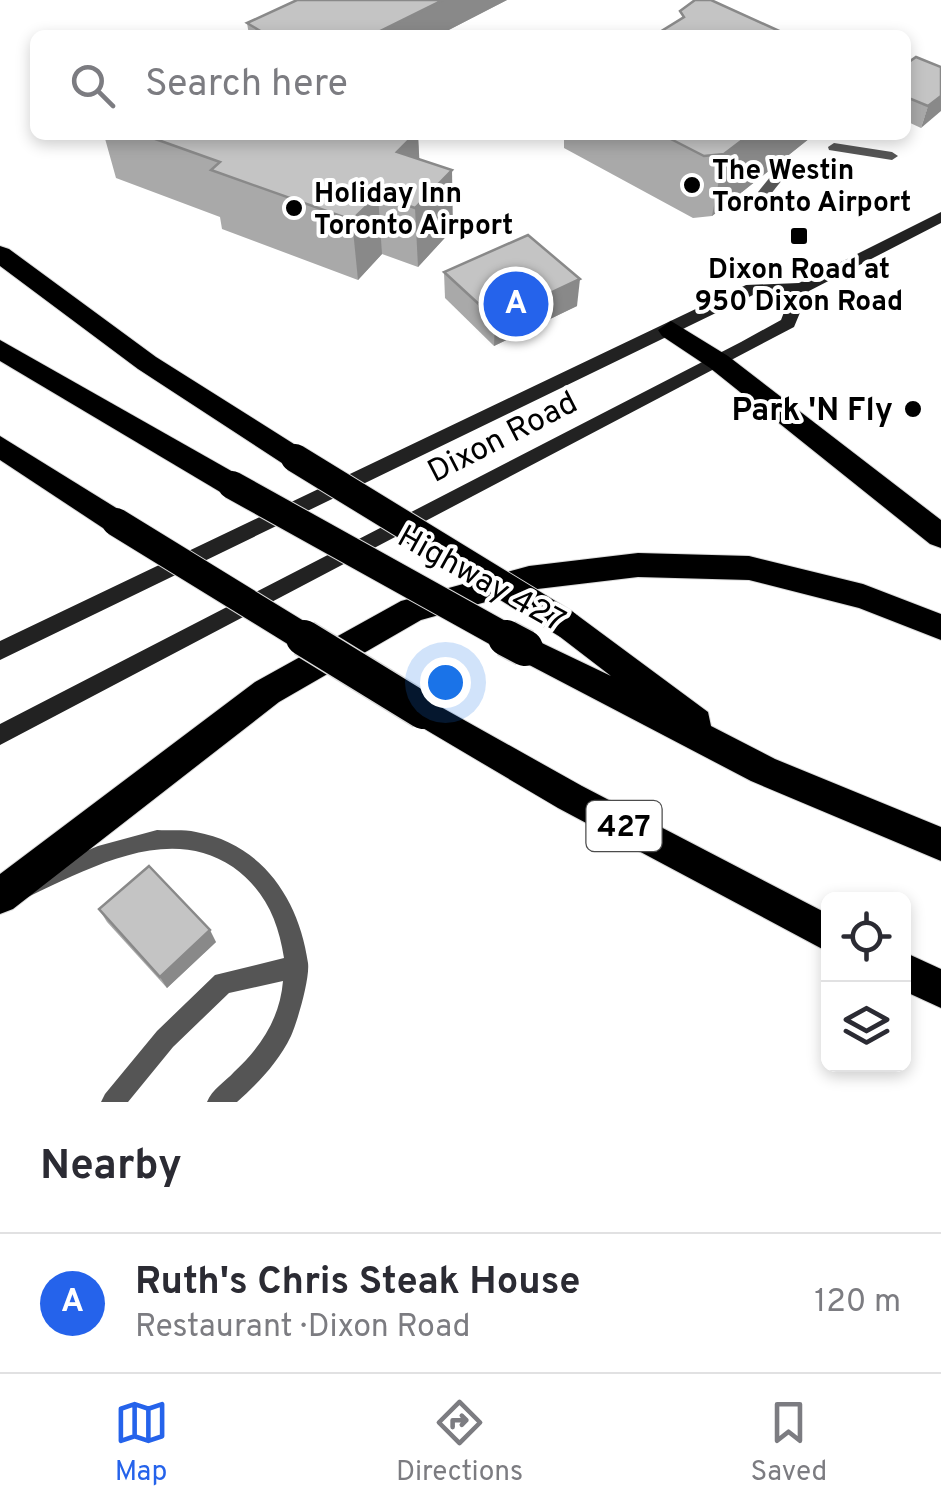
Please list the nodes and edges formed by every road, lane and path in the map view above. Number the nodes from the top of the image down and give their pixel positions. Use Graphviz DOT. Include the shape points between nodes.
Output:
graph roads {
  1 [pos="834,146"];
  2 [pos="892,156"];
  3 [pos="784,169"];
  4 [pos="765,192"];
  5 [pos="941,217"];
  6 [pos="0,254"];
  7 [pos="802,288"];
  8 [pos="671,330"];
  9 [pos="0,349"];
  10 [pos="718,362"];
  11 [pos="0,446"];
  12 [pos="941,536"];
  13 [pos="941,627"];
  14 [pos="0,650"];
  15 [pos="0,735"];
  16 [pos="764,770"];
  17 [pos="941,844"];
  18 [pos="0,898"];
  19 [pos="821,930"];
  20 [pos="298,966"];
  21 [pos="911,975"];
  22 [pos="941,990"];
  23 [pos="112,1102"];
  24 [pos="220,1102"];
  1 -- 2 [label="lane"];
  3 -- 4 [label="lane"];
  5 -- 7 [label="main road, Dixon Road"];
  6 -- 16 [label="highway, bridge" via="147,363 566,624"];
  7 -- 8 [label="main road, Dixon Road" via="752,289"];
  7 -- 10 [label="main road, Dixon Road" via="788,323"];
  8 -- 10 [label="highway"];
  8 -- 14 [label="main road, Dixon Road"];
  9 -- 16 [label="highway, Highway 427, bridge" via="525,648"];
  10 -- 12 [label="highway"];
  10 -- 15 [label="main road, Dixon Road"];
  11 -- 19 [label="highway, 427, bridge" via="423,712"];
  13 -- 18 [label="highway" via="862,597 749,568 656,565 529,578 412,610 267,692"];
  16 -- 17 [label="highway, Highway 427"];
  18 -- 20 [label="lane" via="124,848 158,840 210,846 244,862 272,888 286,912"];
  20 -- 23 [label="lane" via="223,983"];
  20 -- 24 [label="lane" via="282,1029 265,1057"];
  21 -- 22 [label="highway"];
}
